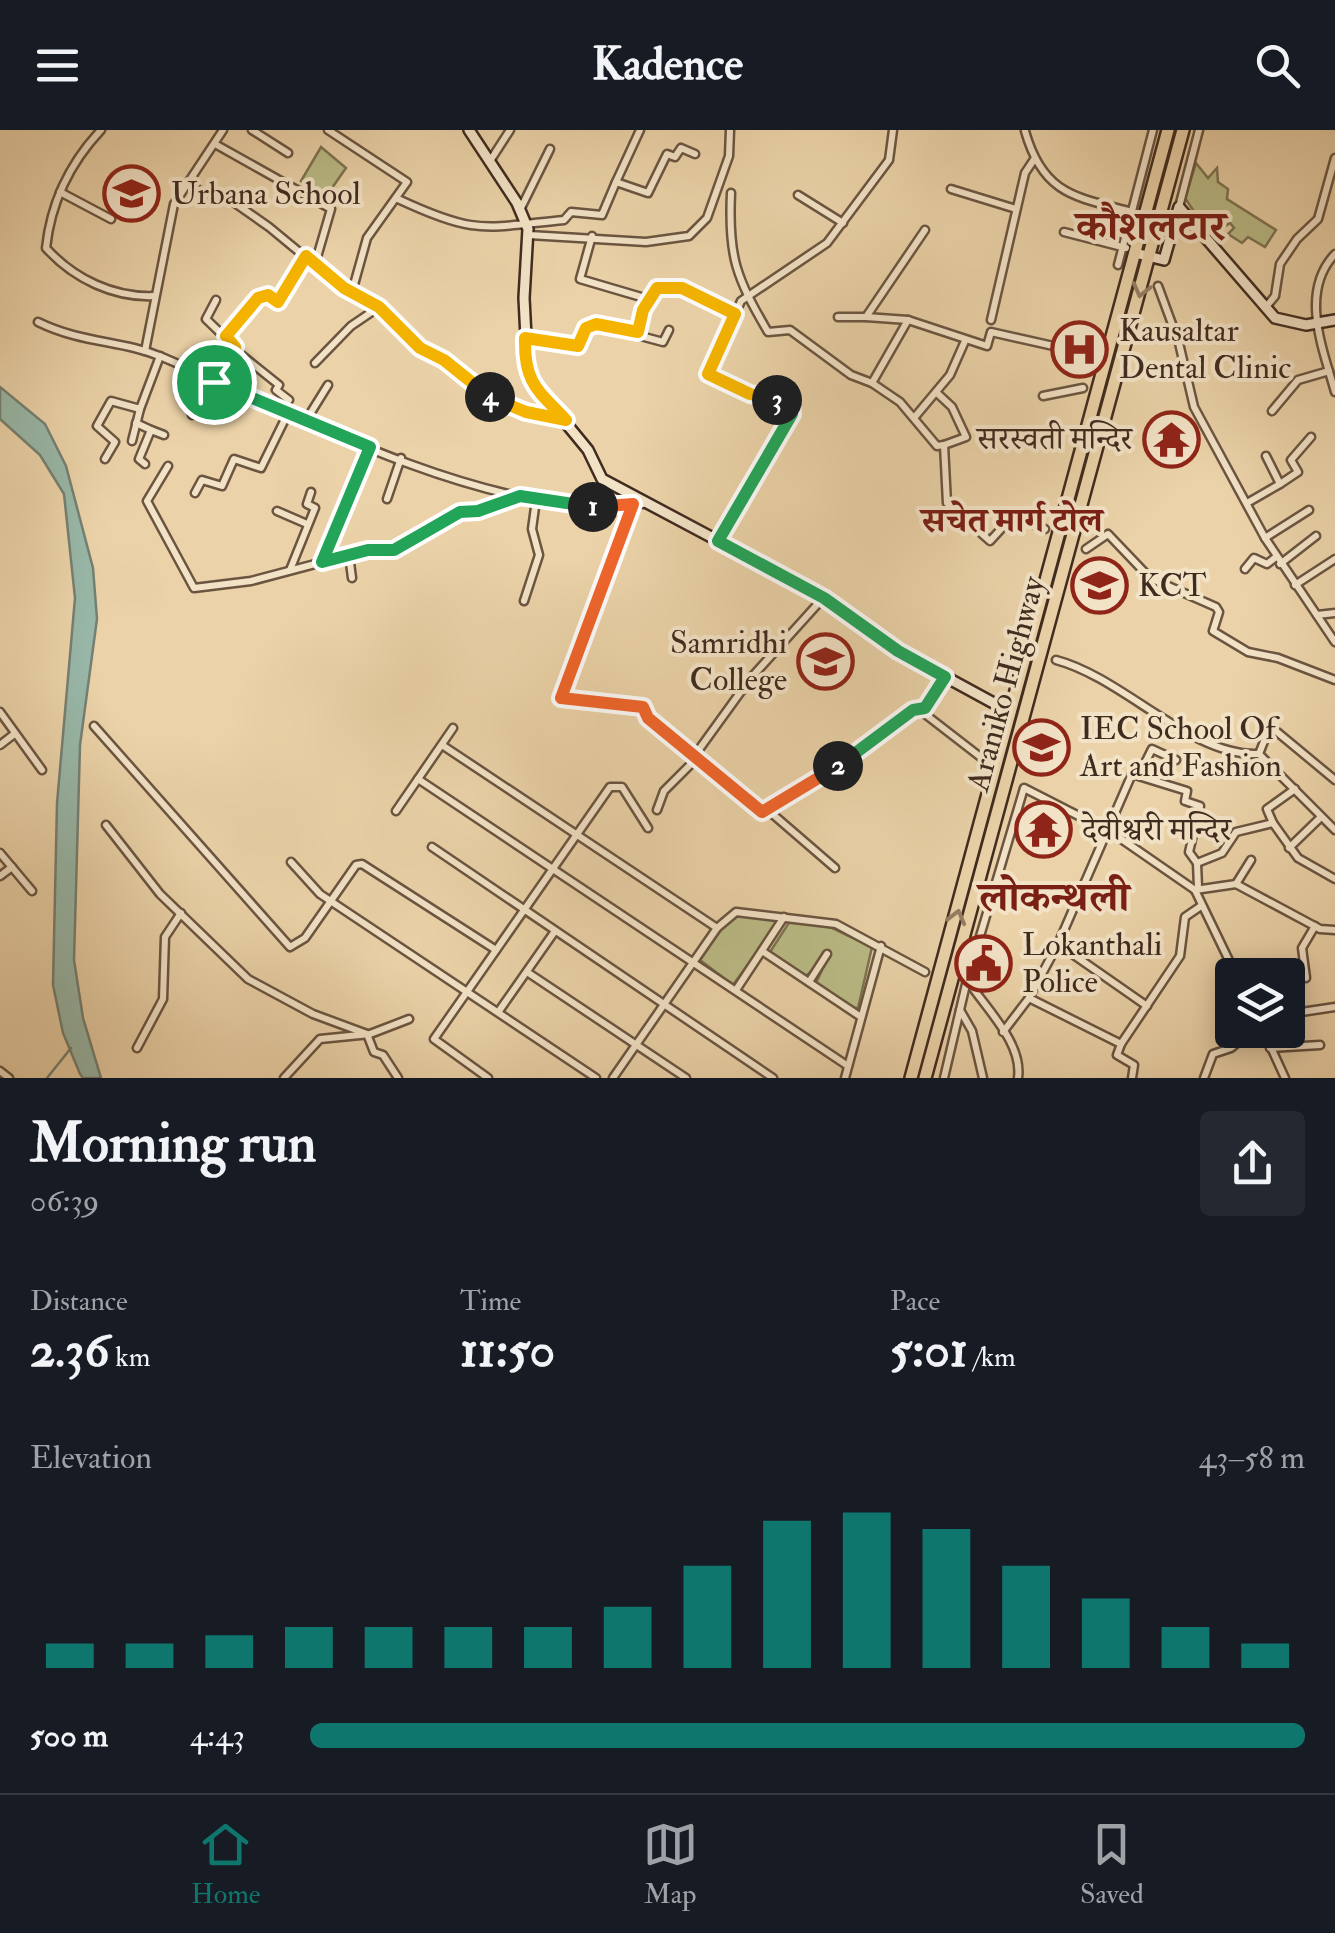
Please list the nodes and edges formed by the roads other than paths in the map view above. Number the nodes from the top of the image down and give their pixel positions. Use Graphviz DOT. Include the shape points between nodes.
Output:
graph roads {
  1 [pos="100,130"];
  2 [pos="223,130"];
  3 [pos="252,130"];
  4 [pos="328,130"];
  5 [pos="470,130"];
  6 [pos="510,130"];
  7 [pos="640,130"];
  8 [pos="730,130"];
  9 [pos="893,130"];
  10 [pos="1024,130"];
  11 [pos="1153,130"];
  12 [pos="1168,130"];
  13 [pos="1183,130"];
  14 [pos="1199,130"];
  15 [pos="215,144"];
  16 [pos="550,149"];
  17 [pos="288,153"];
  18 [pos="694,154"];
  19 [pos="1035,158"];
  20 [pos="1335,158"];
  21 [pos="490,160"];
  22 [pos="616,182"];
  23 [pos="190,184"];
  24 [pos="950,189"];
  25 [pos="60,192"];
  26 [pos="732,193"];
  27 [pos="798,195"];
  28 [pos="398,199"];
  29 [pos="568,206"];
  30 [pos="1179,207"];
  31 [pos="1016,209"];
  32 [pos="520,210"];
  33 [pos="1132,212"];
  34 [pos="565,218"];
  35 [pos="111,219"];
  36 [pos="844,223"];
  37 [pos="526,224"];
  38 [pos="925,230"];
  39 [pos="1064,232"];
  40 [pos="529,235"];
  41 [pos="592,236"];
  42 [pos="1129,250"];
  43 [pos="1335,254"];
  44 [pos="306,256"];
  45 [pos="1149,256"];
  46 [pos="315,264"];
  47 [pos="1118,265"];
  48 [pos="1158,286"];
  49 [pos="352,292"];
  50 [pos="155,296"];
  51 [pos="747,296"];
  52 [pos="648,299"];
  53 [pos="216,300"];
  54 [pos="379,307"];
  55 [pos="1266,307"];
  56 [pos="735,314"];
  57 [pos="838,318"];
  58 [pos="866,318"];
  59 [pos="908,320"];
  60 [pos="991,320"];
  61 [pos="1335,320"];
  62 [pos="38,322"];
  63 [pos="1318,324"];
  64 [pos="670,330"];
  65 [pos="638,332"];
  66 [pos="226,336"];
  67 [pos="525,338"];
  68 [pos="965,340"];
  69 [pos="234,350"];
  70 [pos="145,351"];
  71 [pos="1089,354"];
  72 [pos="160,356"];
  73 [pos="315,364"];
  74 [pos="1329,371"];
  75 [pos="210,380"];
  76 [pos="872,383"];
  77 [pos="328,386"];
  78 [pos="1083,388"];
  79 [pos="1335,392"];
  80 [pos="937,394"];
  81 [pos="1043,396"];
  82 [pos="289,400"];
  83 [pos="140,409"];
  84 [pos="1272,412"];
  85 [pos="288,413"];
  86 [pos="192,415"];
  87 [pos="914,418"];
  88 [pos="566,420"];
  89 [pos="305,422"];
  90 [pos="136,423"];
  91 [pos="151,430"];
  92 [pos="164,436"];
  93 [pos="1311,436"];
  94 [pos="132,441"];
  95 [pos="944,445"];
  96 [pos="370,447"];
  97 [pos="1266,456"];
  98 [pos="401,458"];
  99 [pos="105,459"];
  100 [pos="145,464"];
  101 [pos="168,466"];
  102 [pos="1280,484"];
  103 [pos="312,492"];
  104 [pos="195,493"];
  105 [pos="520,496"];
  106 [pos="387,499"];
  107 [pos="536,500"];
  108 [pos="1247,503"];
  109 [pos="638,504"];
  110 [pos="1310,510"];
  111 [pos="278,511"];
  112 [pos="307,524"];
  113 [pos="1044,529"];
  114 [pos="1316,536"];
  115 [pos="1264,538"];
  116 [pos="718,541"];
  117 [pos="1086,549"];
  118 [pos="348,555"];
  119 [pos="1335,559"];
  120 [pos="1278,560"];
  121 [pos="322,562"];
  122 [pos="1245,569"];
  123 [pos="290,571"];
  124 [pos="352,578"];
  125 [pos="1295,585"];
  126 [pos="824,598"];
  127 [pos="524,601"];
  128 [pos="1335,613"];
  129 [pos="1317,615"];
  130 [pos="1335,642"];
  131 [pos="1056,660"];
  132 [pos="945,677"];
  133 [pos="1021,678"];
  134 [pos="1335,680"];
  135 [pos="999,706"];
  136 [pos="920,711"];
  137 [pos="0,712"];
  138 [pos="94,726"];
  139 [pos="453,728"];
  140 [pos="12,735"];
  141 [pos="0,744"];
  142 [pos="442,744"];
  143 [pos="1259,754"];
  144 [pos="696,756"];
  145 [pos="983,759"];
  146 [pos="1176,760"];
  147 [pos="42,770"];
  148 [pos="1132,774"];
  149 [pos="418,779"];
  150 [pos="1335,780"];
  151 [pos="1295,789"];
  152 [pos="657,810"];
  153 [pos="769,811"];
  154 [pos="396,812"];
  155 [pos="1321,817"];
  156 [pos="1273,823"];
  157 [pos="106,825"];
  158 [pos="648,828"];
  159 [pos="1106,830"];
  160 [pos="1335,830"];
  161 [pos="577,834"];
  162 [pos="432,847"];
  163 [pos="1289,848"];
  164 [pos="0,853"];
  165 [pos="1251,860"];
  166 [pos="291,862"];
  167 [pos="1197,863"];
  168 [pos="12,866"];
  169 [pos="835,868"];
  170 [pos="552,870"];
  171 [pos="0,876"];
  172 [pos="1335,879"];
  173 [pos="1236,884"];
  174 [pos="1196,888"];
  175 [pos="32,891"];
  176 [pos="331,900"];
  177 [pos="1200,906"];
  178 [pos="524,910"];
  179 [pos="181,912"];
  180 [pos="784,917"];
  181 [pos="1315,926"];
  182 [pos="717,928"];
  183 [pos="1335,930"];
  184 [pos="555,931"];
  185 [pos="1058,944"];
  186 [pos="881,946"];
  187 [pos="496,950"];
  188 [pos="762,952"];
  189 [pos="828,954"];
  190 [pos="1227,958"];
  191 [pos="693,963"];
  192 [pos="526,972"];
  193 [pos="924,972"];
  194 [pos="1306,978"];
  195 [pos="967,980"];
  196 [pos="808,982"];
  197 [pos="736,990"];
  198 [pos="468,991"];
  199 [pos="1029,998"];
  200 [pos="665,1004"];
  201 [pos="1147,1006"];
  202 [pos="1335,1007"];
  203 [pos="960,1010"];
  204 [pos="1305,1011"];
  205 [pos="499,1012"];
  206 [pos="861,1017"];
  207 [pos="409,1019"];
  208 [pos="1003,1032"];
  209 [pos="367,1034"];
  210 [pos="636,1044"];
  211 [pos="1122,1044"];
  212 [pos="1320,1044"];
  213 [pos="1305,1045"];
  214 [pos="137,1048"];
  215 [pos="1230,1048"];
  216 [pos="1270,1048"];
  217 [pos="848,1066"];
  218 [pos="0,1071"];
  219 [pos="9,1078"];
  220 [pos="284,1078"];
  221 [pos="398,1078"];
  222 [pos="488,1078"];
  223 [pos="596,1078"];
  224 [pos="613,1078"];
  225 [pos="686,1078"];
  226 [pos="773,1078"];
  227 [pos="845,1078"];
  228 [pos="912,1078"];
  229 [pos="925,1078"];
  230 [pos="944,1078"];
  231 [pos="983,1078"];
  232 [pos="1018,1078"];
  233 [pos="1132,1078"];
  234 [pos="1204,1078"];
  235 [pos="1285,1078"];
  1 -- 25 [label="street"];
  2 -- 15 [label="street"];
  3 -- 17 [label="street"];
  4 -- 28 [label="street" via="404,178"];
  5 -- 21 [label="main road"];
  6 -- 21 [label="street"];
  7 -- 22 [label="street"];
  8 -- 41 [label="street" via="727,165 707,218 689,236 646,242"];
  9 -- 36 [label="street" via="888,160"];
  10 -- 19 [label="street"];
  11 -- 33 [label="street"];
  12 -- 42 [label="highway, Araniko Highway"];
  13 -- 45 [label="highway, Araniko Highway"];
  14 -- 30 [label="street"];
  15 -- 23 [label="street"];
  15 -- 46 [label="street" via="331,209"];
  16 -- 32 [label="street"];
  18 -- 22 [label="street" via="682,148 675,158 667,154 648,193"];
  19 -- 31 [label="street"];
  19 -- 33 [label="street" via="1064,193"];
  20 -- 55 [label="street" via="1318,219 1280,264"];
  21 -- 32 [label="main road"];
  22 -- 34 [label="street" via="602,215 571,212"];
  23 -- 44 [label="street" via="232,201"];
  23 -- 50 [label="street" via="169,219"];
  24 -- 31 [label="street"];
  25 -- 35 [label="street"];
  25 -- 50 [label="street" via="48,222 48,251 108,290"];
  26 -- 51 [label="street" via="729,242 736,279"];
  27 -- 36 [label="street"];
  28 -- 37 [label="street" via="449,223 492,230"];
  28 -- 49 [label="street" via="367,238"];
  29 -- 34 [label="street"];
  30 -- 45 [label="main road" via="1164,260"];
  30 -- 55 [label="main road"];
  31 -- 60 [label="street"];
  32 -- 37 [label="main road"];
  33 -- 42 [label="street"];
  34 -- 37 [label="street"];
  36 -- 51 [label="street" via="819,251"];
  37 -- 40 [label="main road"];
  38 -- 58 [label="street"];
  39 -- 42 [label="street"];
  40 -- 41 [label="street"];
  40 -- 67 [label="main road"];
  41 -- 52 [label="street" via="580,279"];
  42 -- 45 [label="main road"];
  42 -- 47 [label="street"];
  42 -- 133 [label="highway, Araniko Highway"];
  43 -- 63 [label="street" via="1318,285"];
  44 -- 46 [label="street"];
  44 -- 66 [label="street" via="278,302 258,298"];
  45 -- 133 [label="highway, Araniko Highway, one-way"];
  46 -- 49 [label="street"];
  48 -- 108 [label="street" via="1194,407"];
  49 -- 54 [label="street"];
  50 -- 70 [label="street"];
  51 -- 56 [label="street"];
  51 -- 76 [label="street" via="768,332 790,330"];
  52 -- 56 [label="street" via="657,288 682,288"];
  52 -- 65 [label="street"];
  53 -- 66 [label="street" via="206,319"];
  54 -- 73 [label="street"];
  54 -- 88 [label="street" via="420,348 484,394"];
  55 -- 63 [label="main road" via="1280,321"];
  56 -- 116 [label="street" via="708,374 794,410"];
  57 -- 58 [label="street"];
  58 -- 59 [label="street"];
  59 -- 68 [label="street"];
  59 -- 76 [label="street"];
  61 -- 63 [label="main road"];
  62 -- 70 [label="street" via="76,339"];
  63 -- 74 [label="street"];
  64 -- 65 [label="street" via="664,342"];
  65 -- 67 [label="street" via="596,324 586,328 578,346"];
  66 -- 69 [label="street"];
  67 -- 88 [label="main road" via="528,377"];
  68 -- 71 [label="street" via="987,346 991,332"];
  68 -- 80 [label="street"];
  69 -- 75 [label="street"];
  69 -- 82 [label="street"];
  70 -- 72 [label="street"];
  72 -- 75 [label="street"];
  72 -- 83 [label="street"];
  74 -- 79 [label="street"];
  74 -- 84 [label="street" via="1298,380"];
  75 -- 85 [label="street"];
  75 -- 86 [label="street"];
  76 -- 87 [label="street"];
  77 -- 89 [label="street"];
  78 -- 81 [label="street"];
  80 -- 87 [label="street"];
  80 -- 95 [label="street" via="952,407 966,437"];
  83 -- 90 [label="street"];
  83 -- 99 [label="street" via="108,404 98,426 114,438"];
  85 -- 89 [label="street"];
  85 -- 104 [label="street" via="260,468 234,459 222,486 201,480"];
  87 -- 95 [label="street" via="937,446"];
  88 -- 109 [label="main road" via="602,478"];
  89 -- 96 [label="street"];
  90 -- 91 [label="street"];
  90 -- 94 [label="street"];
  91 -- 92 [label="street"];
  91 -- 100 [label="street" via="138,458"];
  93 -- 102 [label="street" via="1291,460 1298,472"];
  95 -- 113 [label="street" via="948,503 990,541 1014,516"];
  96 -- 98 [label="street"];
  96 -- 121 [label="street"];
  97 -- 102 [label="street"];
  98 -- 105 [label="street"];
  98 -- 106 [label="street"];
  101 -- 123 [label="street" via="148,501 194,588"];
  102 -- 108 [label="street"];
  103 -- 112 [label="street"];
  105 -- 107 [label="street"];
  105 -- 118 [label="street" via="460,512 394,550"];
  107 -- 109 [label="street"];
  107 -- 127 [label="street" via="532,529 539,556"];
  108 -- 115 [label="street"];
  109 -- 116 [label="main road"];
  109 -- 144 [label="street" via="561,698 643,707"];
  110 -- 115 [label="street"];
  111 -- 112 [label="street"];
  112 -- 123 [label="street"];
  114 -- 120 [label="street"];
  115 -- 120 [label="street"];
  116 -- 126 [label="main road"];
  117 -- 134 [label="street" via="1108,534 1150,578 1216,607 1213,630 1228,644"];
  118 -- 121 [label="street"];
  118 -- 124 [label="street"];
  119 -- 125 [label="street"];
  120 -- 122 [label="street" via="1254,558"];
  120 -- 125 [label="street"];
  121 -- 123 [label="street"];
  125 -- 129 [label="street"];
  126 -- 132 [label="main road"];
  126 -- 144 [label="street" via="750,680"];
  128 -- 129 [label="street"];
  129 -- 130 [label="street"];
  131 -- 143 [label="street" via="1086,670 1230,752"];
  132 -- 135 [label="main road"];
  132 -- 136 [label="street"];
  228 -- 133 [label="highway, Araniko Highway, one-way"];
  133 -- 229 [label="highway, Araniko Highway"];
  136 -- 145 [label="street"];
  136 -- 153 [label="street"];
  137 -- 140 [label="street"];
  138 -- 176 [label="street" via="282,941 295,947"];
  139 -- 142 [label="street"];
  140 -- 141 [label="street"];
  140 -- 147 [label="street"];
  142 -- 149 [label="street"];
  142 -- 161 [label="street"];
  143 -- 150 [label="street" via="1270,726"];
  143 -- 151 [label="street"];
  144 -- 152 [label="street" via="664,790"];
  144 -- 153 [label="street" via="762,812"];
  146 -- 148 [label="street" via="1152,749"];
  148 -- 159 [label="street"];
  148 -- 167 [label="street" via="1187,791 1185,801 1200,806 1189,852"];
  149 -- 154 [label="street"];
  149 -- 170 [label="street"];
  151 -- 155 [label="street"];
  151 -- 156 [label="street" via="1266,809"];
  153 -- 169 [label="street"];
  155 -- 160 [label="street"];
  155 -- 163 [label="street"];
  156 -- 163 [label="street"];
  156 -- 167 [label="street" via="1236,832 1222,853"];
  157 -- 179 [label="street"];
  158 -- 161 [label="street" via="622,788 613,785"];
  159 -- 174 [label="street"];
  159 -- 185 [label="street"];
  159 -- 195 [label="street" via="1024,788"];
  161 -- 170 [label="street"];
  161 -- 182 [label="street"];
  162 -- 178 [label="street"];
  163 -- 172 [label="street"];
  164 -- 168 [label="street"];
  165 -- 173 [label="street"];
  166 -- 176 [label="street"];
  167 -- 174 [label="street"];
  168 -- 171 [label="street"];
  168 -- 175 [label="street"];
  170 -- 178 [label="street"];
  170 -- 191 [label="street"];
  173 -- 174 [label="street"];
  173 -- 181 [label="street"];
  174 -- 177 [label="street"];
  176 -- 187 [label="street" via="362,864"];
  176 -- 198 [label="street"];
  177 -- 190 [label="street"];
  177 -- 201 [label="street" via="1185,917 1180,956"];
  178 -- 184 [label="street"];
  178 -- 187 [label="street"];
  179 -- 209 [label="street" via="258,988"];
  179 -- 214 [label="street" via="165,937 163,999"];
  180 -- 182 [label="street" via="733,913"];
  180 -- 186 [label="street" via="836,924"];
  180 -- 188 [label="street"];
  181 -- 183 [label="street"];
  181 -- 194 [label="street" via="1302,948"];
  182 -- 191 [label="street"];
  184 -- 192 [label="street"];
  184 -- 200 [label="street"];
  185 -- 199 [label="street"];
  185 -- 201 [label="street"];
  186 -- 193 [label="street"];
  186 -- 206 [label="street"];
  187 -- 198 [label="street"];
  188 -- 196 [label="street"];
  188 -- 197 [label="street"];
  189 -- 196 [label="street"];
  191 -- 197 [label="street"];
  191 -- 200 [label="street"];
  192 -- 205 [label="street"];
  192 -- 210 [label="street"];
  195 -- 203 [label="street"];
  195 -- 208 [label="street"];
  196 -- 206 [label="street"];
  197 -- 217 [label="street"];
  198 -- 205 [label="street"];
  198 -- 222 [label="street" via="434,1039"];
  199 -- 208 [label="street"];
  199 -- 211 [label="street"];
  200 -- 210 [label="street"];
  200 -- 226 [label="street"];
  201 -- 211 [label="street"];
  202 -- 204 [label="street"];
  203 -- 230 [label="street"];
  203 -- 231 [label="street"];
  205 -- 223 [label="street"];
  206 -- 217 [label="street"];
  207 -- 209 [label="street"];
  208 -- 232 [label="street" via="1020,1061"];
  209 -- 220 [label="street" via="320,1039"];
  209 -- 221 [label="street"];
  210 -- 224 [label="street"];
  210 -- 225 [label="street"];
  211 -- 233 [label="street" via="1117,1055 1134,1066"];
  212 -- 213 [label="street"];
  215 -- 234 [label="street" via="1213,1054"];
  216 -- 235 [label="street"];
  217 -- 227 [label="street"];
  218 -- 219 [label="street"];
}
